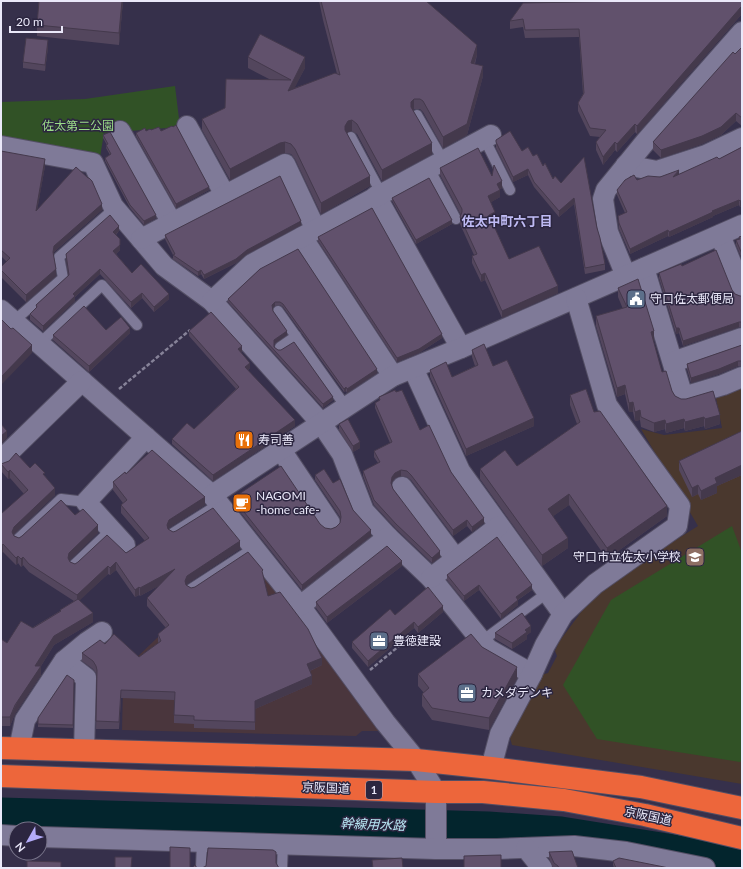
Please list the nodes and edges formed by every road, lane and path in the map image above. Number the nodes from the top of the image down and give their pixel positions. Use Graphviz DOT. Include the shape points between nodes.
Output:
graph roads {
  1 [pos="741,34"];
  2 [pos="417,115"];
  3 [pos="187,126"];
  4 [pos="120,131"];
  5 [pos="487,136"];
  6 [pos="351,137"];
  7 [pos="742,138"];
  8 [pos="1,146"];
  9 [pos="436,164"];
  10 [pos="626,165"];
  11 [pos="510,190"];
  12 [pos="225,195"];
  13 [pos="379,195"];
  14 [pos="115,208"];
  15 [pos="456,219"];
  16 [pos="172,223"];
  17 [pos="742,225"];
  18 [pos="309,233"];
  19 [pos="720,235"];
  20 [pos="141,239"];
  21 [pos="644,268"];
  22 [pos="626,276"];
  23 [pos="742,290"];
  24 [pos="576,298"];
  25 [pos="212,301"];
  26 [pos="278,311"];
  27 [pos="7,316"];
  28 [pos="137,325"];
  29 [pos="194,327"];
  30 [pos="296,336"];
  31 [pos="742,338"];
  32 [pos="39,344"];
  33 [pos="280,347"];
  34 [pos="461,348"];
  35 [pos="673,362"];
  36 [pos="413,368"];
  37 [pos="393,376"];
  38 [pos="742,377"];
  39 [pos="82,381"];
  40 [pos="104,401"];
  41 [pos="346,407"];
  42 [pos="321,424"];
  43 [pos="146,437"];
  44 [pos="281,450"];
  45 [pos="1,460"];
  46 [pos="402,487"];
  47 [pos="216,499"];
  48 [pos="86,502"];
  49 [pos="330,523"];
  50 [pos="499,526"];
  51 [pos="111,530"];
  52 [pos="173,533"];
  53 [pos="388,536"];
  54 [pos="18,539"];
  55 [pos="125,544"];
  56 [pos="254,548"];
  57 [pos="456,559"];
  58 [pos="74,565"];
  59 [pos="431,578"];
  60 [pos="191,589"];
  61 [pos="547,593"];
  62 [pos="300,606"];
  63 [pos="562,614"];
  64 [pos="102,632"];
  65 [pos="410,637"];
  66 [pos="482,641"];
  67 [pos="64,661"];
  68 [pos="532,674"];
  69 [pos="355,681"];
  70 [pos="10,749"];
  71 [pos="84,751"];
  72 [pos="416,760"];
  73 [pos="491,768"];
  74 [pos="1,776"];
  75 [pos="436,792"];
  76 [pos="742,808"];
  77 [pos="48,836"];
  78 [pos="742,838"];
  79 [pos="202,842"];
  80 [pos="436,842"];
  81 [pos="283,844"];
  82 [pos="526,848"];
  83 [pos="201,868"];
  84 [pos="282,868"];
  85 [pos="542,868"];
  86 [pos="705,868"];
  1 -- 10 [label="street"];
  2 -- 9 [label="lane"];
  3 -- 12 [label="street"];
  4 -- 16 [label="street"];
  5 -- 9 [label="street"];
  5 -- 11 [label="lane"];
  6 -- 13 [label="lane"];
  7 -- 10 [label="street" via="706,155 657,171"];
  8 -- 14 [label="street" via="93,163"];
  9 -- 13 [label="street"];
  9 -- 15 [label="lane"];
  10 -- 22 [label="street" via="606,190 603,198 608,232"];
  12 -- 16 [label="street"];
  12 -- 18 [label="street" via="285,164"];
  13 -- 18 [label="street"];
  13 -- 34 [label="street"];
  14 -- 20 [label="street"];
  14 -- 27 [label="lane" via="59,257 63,278"];
  16 -- 20 [label="street"];
  17 -- 19 [label="street"];
  18 -- 25 [label="street" via="252,264"];
  18 -- 37 [label="street"];
  19 -- 21 [label="street"];
  19 -- 23 [label="street"];
  20 -- 25 [label="street" via="164,266"];
  21 -- 22 [label="street"];
  21 -- 35 [label="street"];
  22 -- 24 [label="street"];
  24 -- 34 [label="street"];
  24 -- 63 [label="street" via="607,405 680,506 677,526 595,584"];
  25 -- 42 [label="street"];
  26 -- 30 [label="lane"];
  27 -- 32 [label="street"];
  28 -- 32 [label="lane" via="102,285"];
  29 -- 40 [label="path"];
  30 -- 33 [label="lane"];
  30 -- 41 [label="lane"];
  31 -- 35 [label="street"];
  32 -- 39 [label="street"];
  34 -- 36 [label="street"];
  35 -- 38 [label="street" via="683,397 722,386"];
  36 -- 37 [label="street"];
  36 -- 50 [label="street" via="460,471"];
  37 -- 41 [label="street"];
  39 -- 40 [label="street"];
  39 -- 45 [label="street"];
  40 -- 43 [label="street"];
  41 -- 42 [label="street"];
  42 -- 44 [label="street"];
  42 -- 53 [label="street" via="342,454 364,511"];
  43 -- 47 [label="street"];
  43 -- 48 [label="street"];
  44 -- 47 [label="street"];
  44 -- 49 [label="street"];
  46 -- 57 [label="street"];
  47 -- 52 [label="lane"];
  47 -- 56 [label="street"];
  48 -- 51 [label="street"];
  48 -- 54 [label="lane" via="62,499"];
  50 -- 57 [label="street"];
  50 -- 61 [label="street"];
  51 -- 55 [label="street"];
  51 -- 58 [label="lane"];
  53 -- 59 [label="street"];
  53 -- 62 [label="street"];
  56 -- 60 [label="lane"];
  56 -- 62 [label="street"];
  57 -- 59 [label="street"];
  59 -- 66 [label="street"];
  61 -- 63 [label="street"];
  61 -- 66 [label="lane"];
  62 -- 69 [label="street"];
  63 -- 68 [label="street"];
  64 -- 67 [label="street"];
  65 -- 69 [label="path"];
  66 -- 68 [label="street" via="488,649"];
  67 -- 70 [label="street" via="24,720"];
  67 -- 71 [label="street" via="86,678"];
  68 -- 73 [label="street" via="500,734"];
  69 -- 72 [label="street"];
  70 -- 71 [label="highway"];
  71 -- 72 [label="highway"];
  72 -- 73 [label="highway"];
  72 -- 75 [label="street"];
  73 -- 76 [label="highway" via="641,788"];
  74 -- 75 [label="highway, 京阪国道 / 1"];
  75 -- 78 [label="highway, 京阪国道 / 1" via="483,792 564,800 645,815"];
  75 -- 80 [label="street"];
  77 -- 79 [label="street"];
  79 -- 81 [label="street"];
  79 -- 83 [label="lane"];
  80 -- 81 [label="street"];
  80 -- 82 [label="street"];
  81 -- 84 [label="lane"];
  82 -- 85 [label="street"];
  82 -- 86 [label="street" via="581,847 626,852"];
}
